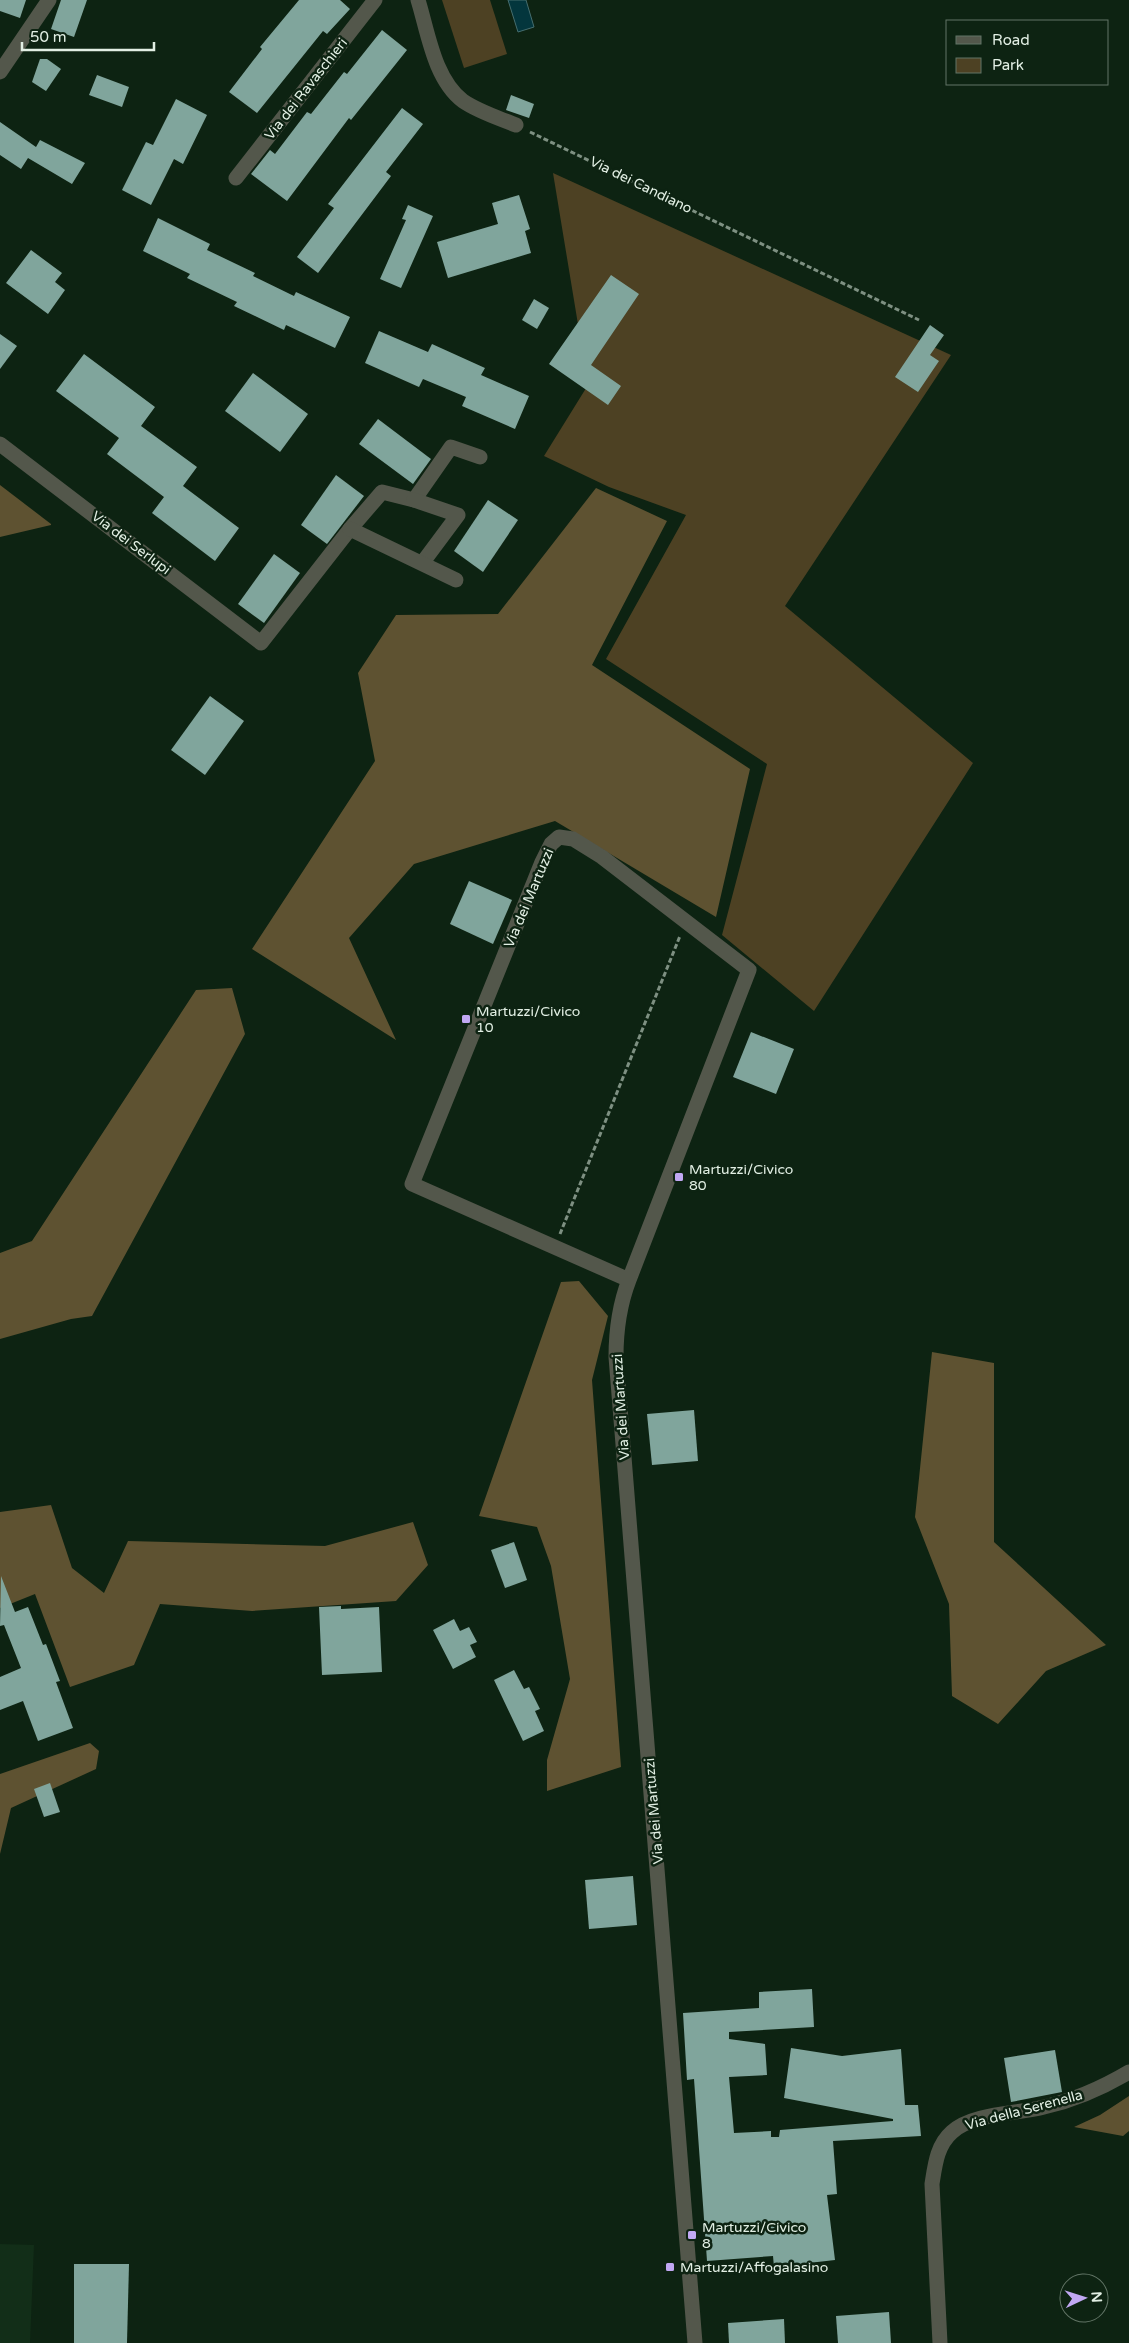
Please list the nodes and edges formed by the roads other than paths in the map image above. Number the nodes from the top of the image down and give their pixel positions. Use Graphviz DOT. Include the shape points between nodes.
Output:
graph roads {
  1 [pos="49,0"];
  2 [pos="375,0"];
  3 [pos="418,0"];
  4 [pos="0,72"];
  5 [pos="516,125"];
  6 [pos="236,178"];
  7 [pos="0,444"];
  8 [pos="480,457"];
  9 [pos="414,500"];
  10 [pos="350,529"];
  11 [pos="423,562"];
  12 [pos="456,580"];
  13 [pos="628,1280"];
  14 [pos="1129,2072"];
  15 [pos="695,2343"];
  16 [pos="940,2343"];
  1 -- 4 [label="street"];
  2 -- 6 [label="street, Via dei Ravaschieri"];
  3 -- 5 [label="street" via="437,62 452,90 464,101"];
  7 -- 10 [label="street, Via dei Serlupi" via="261,642"];
  8 -- 9 [label="street" via="452,448"];
  9 -- 10 [label="street" via="382,492"];
  9 -- 11 [label="street" via="458,515"];
  10 -- 11 [label="street"];
  11 -- 12 [label="street"];
  13 -- 13 [label="street, Via dei Martuzzi" via="749,970 602,857 566,836 555,839 542,862 412,1184"];
  13 -- 15 [label="street, Via dei Martuzzi" via="616,1328 616,1357"];
  14 -- 16 [label="street, Via della Serenella" via="1076,2098 1043,2108 973,2120 944,2141 936,2160 932,2184"];
}
